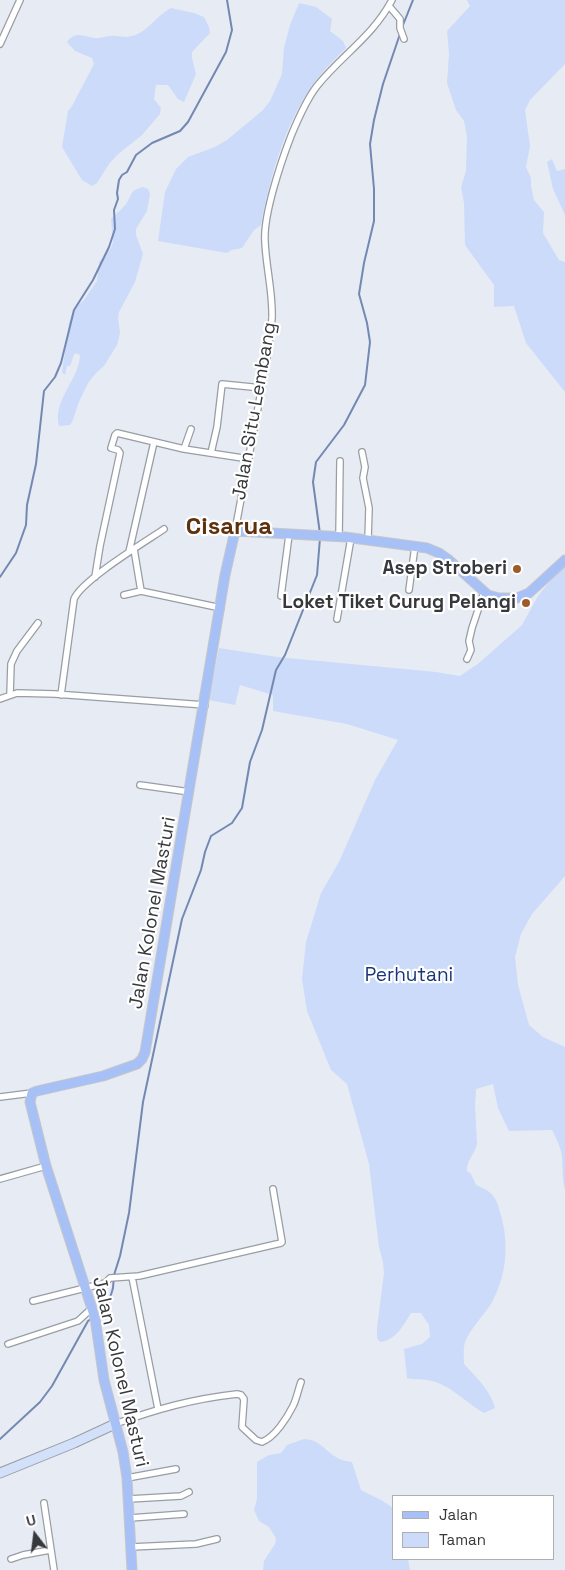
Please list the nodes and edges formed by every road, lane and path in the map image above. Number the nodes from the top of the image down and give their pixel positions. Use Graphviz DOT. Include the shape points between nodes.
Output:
graph roads {
  1 [pos="20,0"];
  2 [pos="390,3"];
  3 [pos="404,39"];
  4 [pos="0,44"];
  5 [pos="262,388"];
  6 [pos="191,429"];
  7 [pos="154,442"];
  8 [pos="184,449"];
  9 [pos="362,452"];
  10 [pos="211,453"];
  11 [pos="249,459"];
  12 [pos="340,461"];
  13 [pos="164,528"];
  14 [pos="235,531"];
  15 [pos="289,535"];
  16 [pos="339,537"];
  17 [pos="351,538"];
  18 [pos="368,540"];
  19 [pos="415,546"];
  20 [pos="132,551"];
  21 [pos="565,560"];
  22 [pos="95,577"];
  23 [pos="408,590"];
  24 [pos="141,591"];
  25 [pos="484,592"];
  26 [pos="124,595"];
  27 [pos="281,596"];
  28 [pos="221,608"];
  29 [pos="337,619"];
  30 [pos="38,623"];
  31 [pos="467,659"];
  32 [pos="10,695"];
  33 [pos="62,695"];
  34 [pos="0,699"];
  35 [pos="205,705"];
  36 [pos="140,785"];
  37 [pos="190,792"];
  38 [pos="32,1093"];
  39 [pos="0,1097"];
  40 [pos="46,1166"];
  41 [pos="0,1179"];
  42 [pos="272,1189"];
  43 [pos="132,1278"];
  44 [pos="86,1286"];
  45 [pos="32,1301"];
  46 [pos="94,1313"];
  47 [pos="8,1344"];
  48 [pos="301,1382"];
  49 [pos="158,1409"];
  50 [pos="115,1424"];
  51 [pos="176,1469"];
  52 [pos="0,1473"];
  53 [pos="127,1478"];
  54 [pos="189,1492"];
  55 [pos="129,1499"];
  56 [pos="44,1503"];
  57 [pos="184,1514"];
  58 [pos="130,1518"];
  59 [pos="217,1539"];
  60 [pos="131,1547"];
  61 [pos="50,1550"];
  62 [pos="12,1559"];
  63 [pos="54,1570"];
  64 [pos="132,1570"];
  1 -- 4 [label="street"];
  2 -- 3 [label="street" via="400,18"];
  2 -- 5 [label="street, Jalan Situ Lembang" via="368,35 317,86 291,137 266,220 265,243 272,309"];
  5 -- 10 [label="street" via="222,384"];
  5 -- 11 [label="street, Jalan Situ Lembang"];
  6 -- 8 [label="street"];
  7 -- 8 [label="street"];
  7 -- 20 [label="street"];
  7 -- 22 [label="street" via="117,433 114,437 111,448 120,453"];
  8 -- 10 [label="street"];
  9 -- 18 [label="street" via="369,508"];
  10 -- 11 [label="street"];
  11 -- 14 [label="street, Jalan Situ Lembang"];
  12 -- 16 [label="street"];
  13 -- 20 [label="street"];
  14 -- 15 [label="main road"];
  14 -- 28 [label="main road, Jalan Kolonel Masturi"];
  15 -- 16 [label="main road"];
  15 -- 27 [label="street"];
  16 -- 17 [label="main road"];
  17 -- 18 [label="main road"];
  17 -- 29 [label="street"];
  18 -- 19 [label="main road"];
  19 -- 23 [label="street"];
  19 -- 25 [label="main road" via="439,553"];
  20 -- 22 [label="street"];
  20 -- 24 [label="street"];
  21 -- 25 [label="main road" via="529,593 518,598 499,598"];
  22 -- 33 [label="street" via="74,599"];
  24 -- 26 [label="street"];
  24 -- 28 [label="street"];
  25 -- 31 [label="street"];
  28 -- 35 [label="main road, Jalan Kolonel Masturi"];
  30 -- 32 [label="street" via="11,664"];
  32 -- 33 [label="street"];
  32 -- 34 [label="street"];
  33 -- 35 [label="street"];
  35 -- 37 [label="main road, Jalan Kolonel Masturi"];
  36 -- 37 [label="street"];
  37 -- 38 [label="main road, Jalan Kolonel Masturi" via="142,1059 137,1064 103,1076"];
  38 -- 39 [label="street"];
  38 -- 40 [label="main road, Jalan Kolonel Masturi" via="30,1102"];
  40 -- 41 [label="street"];
  40 -- 44 [label="main road, Jalan Kolonel Masturi"];
  42 -- 43 [label="street" via="282,1242"];
  43 -- 44 [label="street"];
  43 -- 49 [label="street"];
  44 -- 45 [label="street"];
  44 -- 46 [label="main road, Jalan Kolonel Masturi"];
  46 -- 47 [label="street"];
  46 -- 50 [label="main road, Jalan Kolonel Masturi" via="104,1380"];
  48 -- 49 [label="street" via="287,1417 268,1440 262,1442 242,1427 244,1399 240,1395 198,1399"];
  49 -- 50 [label="street"];
  50 -- 52 [label="street"];
  50 -- 53 [label="main road, Jalan Kolonel Masturi"];
  51 -- 53 [label="street"];
  53 -- 55 [label="main road, Jalan Kolonel Masturi"];
  54 -- 55 [label="street" via="181,1496"];
  55 -- 58 [label="main road, Jalan Kolonel Masturi"];
  56 -- 61 [label="street"];
  57 -- 58 [label="street"];
  58 -- 60 [label="main road, Jalan Kolonel Masturi"];
  59 -- 60 [label="street" via="196,1544"];
  60 -- 64 [label="main road, Jalan Kolonel Masturi"];
  61 -- 62 [label="street"];
  61 -- 63 [label="street"];
}
